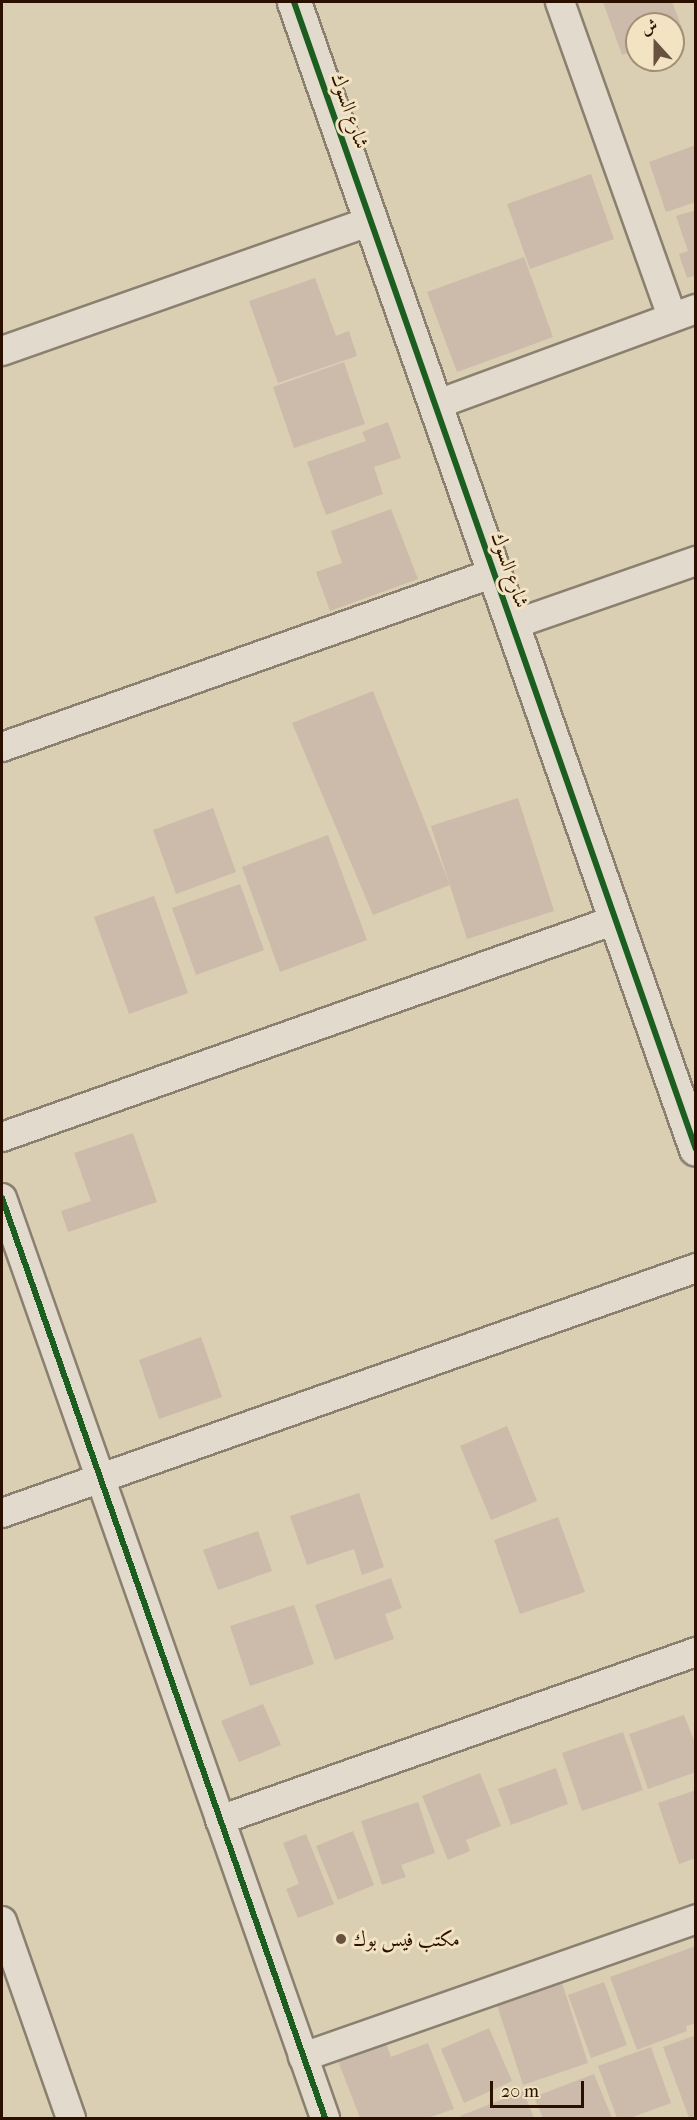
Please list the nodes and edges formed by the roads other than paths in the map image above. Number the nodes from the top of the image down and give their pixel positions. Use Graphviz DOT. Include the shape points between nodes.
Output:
graph roads {
  1 [pos="294,2"];
  2 [pos="560,2"];
  3 [pos="371,221"];
  4 [pos="684,313"];
  5 [pos="2,351"];
  6 [pos="435,405"];
  7 [pos="696,561"];
  8 [pos="494,573"];
  9 [pos="512,625"];
  10 [pos="2,747"];
  11 [pos="615,920"];
  12 [pos="2,1137"];
  13 [pos="696,1149"];
  14 [pos="2,1198"];
  15 [pos="696,1268"];
  16 [pos="100,1478"];
  17 [pos="2,1513"];
  18 [pos="696,1652"];
  19 [pos="220,1820"];
  20 [pos="696,1919"];
  21 [pos="2,1921"];
  22 [pos="303,2057"];
  23 [pos="71,2118"];
  24 [pos="325,2118"];
  1 -- 3 [label="street, شارع السوك"];
  2 -- 4 [label="street"];
  3 -- 5 [label="street"];
  3 -- 6 [label="street, شارع السوك"];
  4 -- 6 [label="street"];
  6 -- 8 [label="street, شارع السوك"];
  7 -- 9 [label="street"];
  8 -- 9 [label="street, شارع السوك"];
  8 -- 10 [label="street"];
  9 -- 11 [label="street, شارع السوك"];
  11 -- 12 [label="street"];
  11 -- 13 [label="street, شارع السوك"];
  14 -- 16 [label="street"];
  15 -- 16 [label="street"];
  16 -- 17 [label="street"];
  16 -- 19 [label="street"];
  18 -- 19 [label="street"];
  19 -- 22 [label="street"];
  20 -- 22 [label="street"];
  21 -- 23 [label="street"];
  22 -- 24 [label="street"];
}
